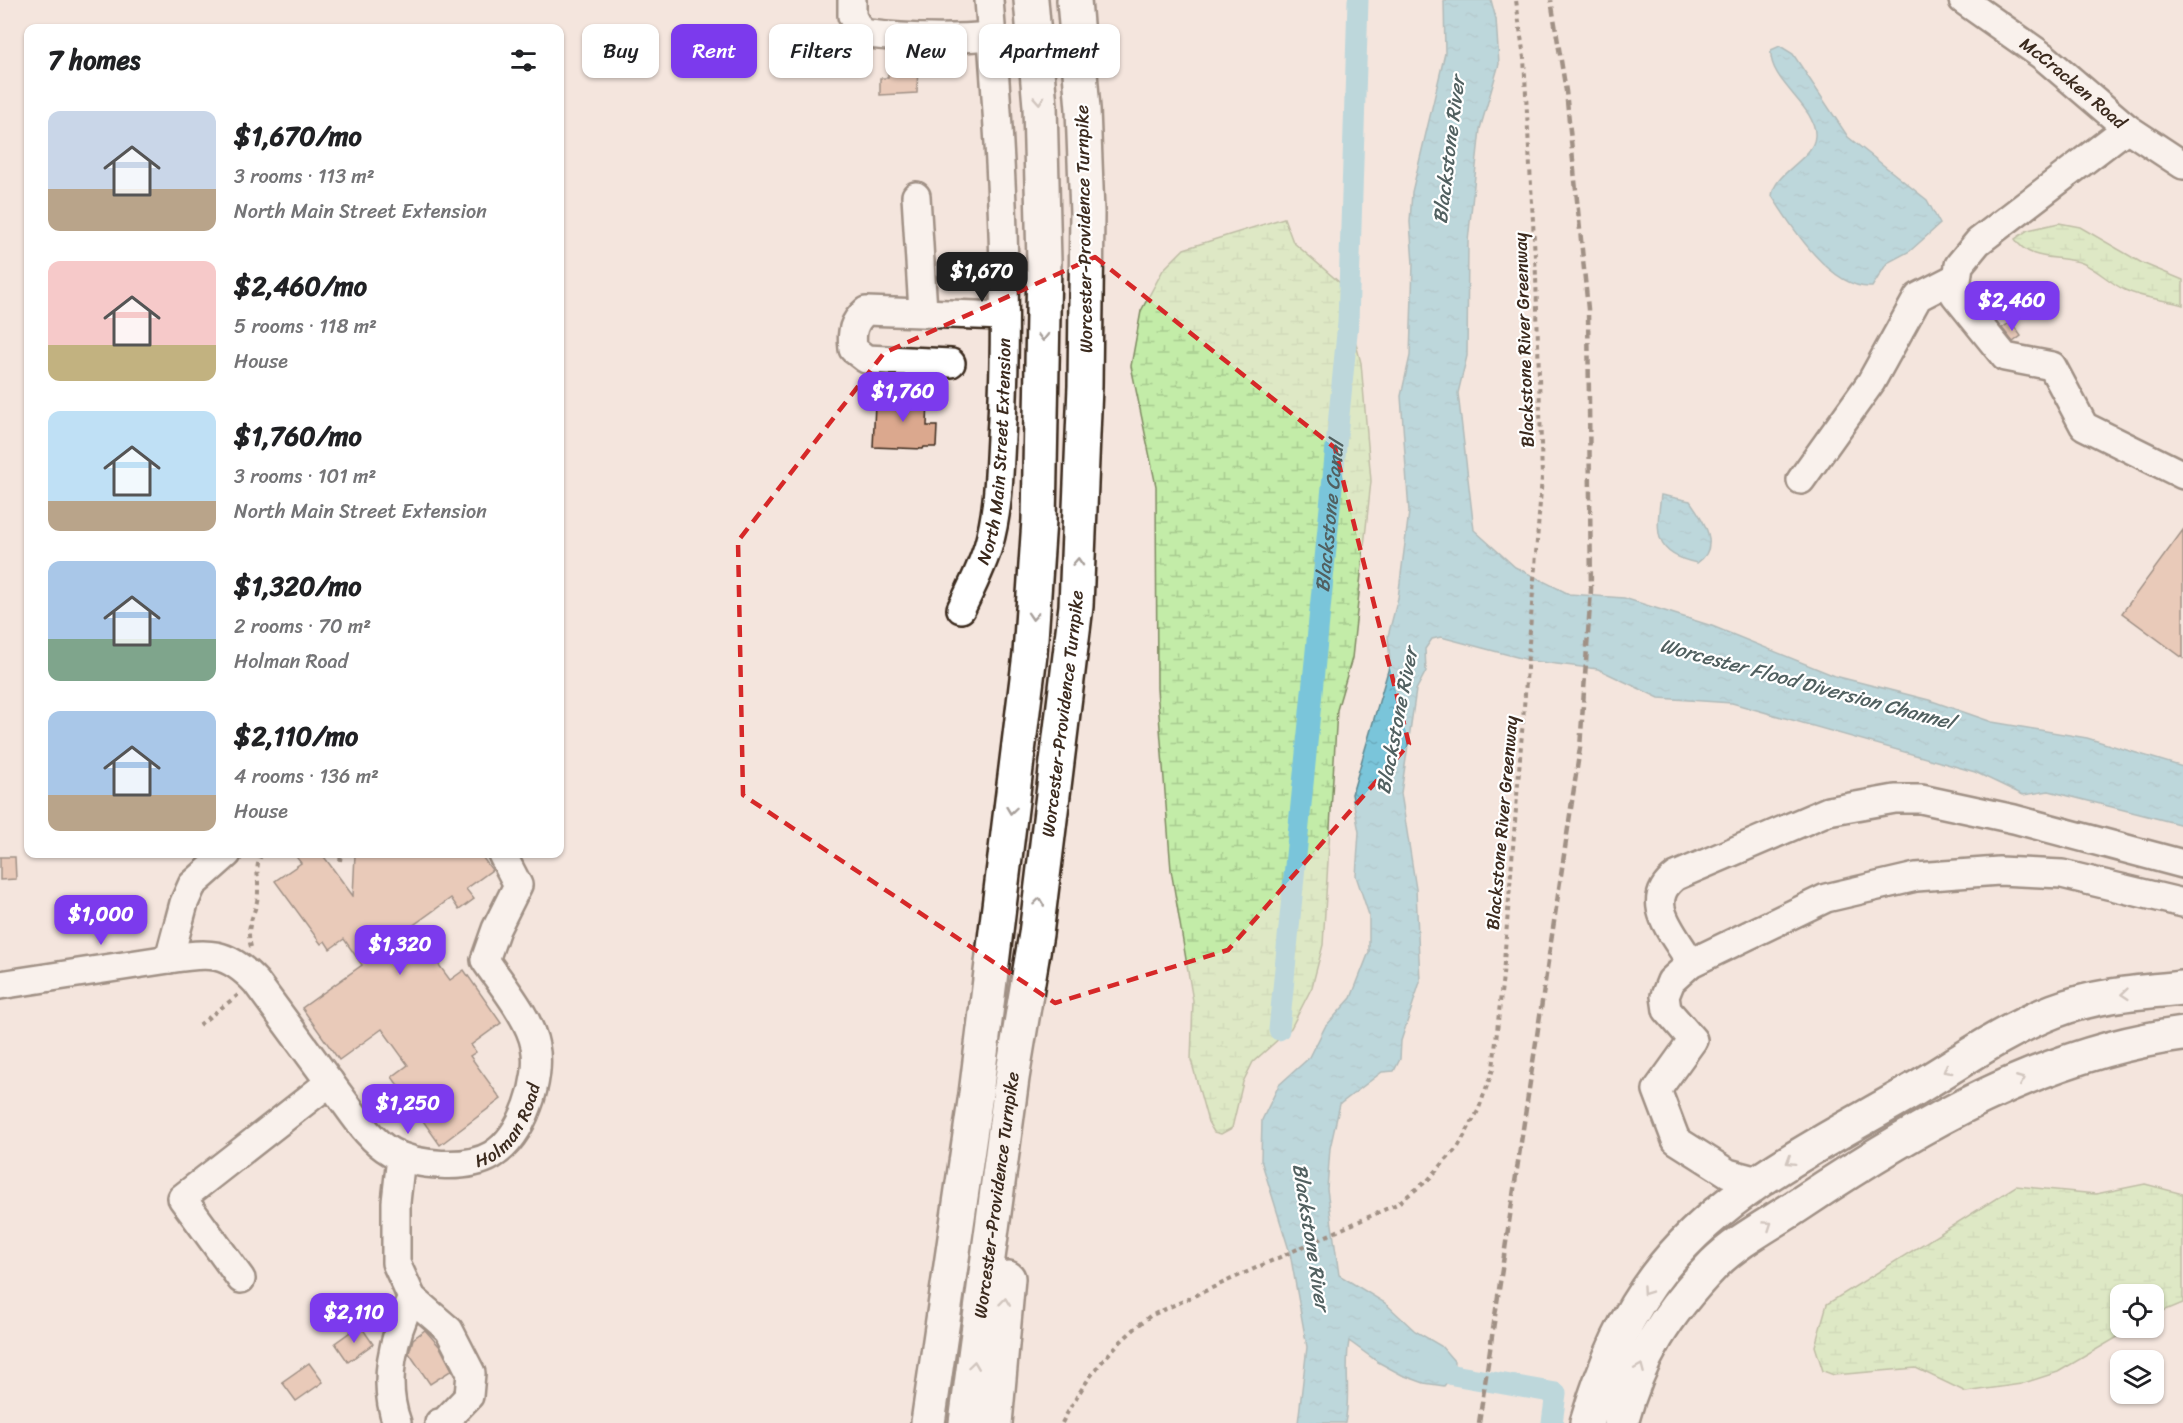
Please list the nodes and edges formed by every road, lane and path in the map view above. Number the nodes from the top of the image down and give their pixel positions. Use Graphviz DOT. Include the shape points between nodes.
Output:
graph roads {
  1 [pos="852,0"];
  2 [pos="989,0"];
  3 [pos="1031,0"];
  4 [pos="1074,0"];
  5 [pos="1516,0"];
  6 [pos="1963,0"];
  7 [pos="991,24"];
  8 [pos="979,37"];
  9 [pos="995,78"];
  10 [pos="2127,128"];
  11 [pos="2183,165"];
  12 [pos="916,196"];
  13 [pos="1957,277"];
  14 [pos="923,311"];
  15 [pos="1005,316"];
  16 [pos="951,363"];
  17 [pos="2183,475"];
  18 [pos="1801,480"];
  19 [pos="960,609"];
  20 [pos="223,858"];
  21 [pos="261,858"];
  22 [pos="340,858"];
  23 [pos="504,858"];
  24 [pos="340,861"];
  25 [pos="2183,864"];
  26 [pos="2183,903"];
  27 [pos="1036,933"];
  28 [pos="253,953"];
  29 [pos="169,958"];
  30 [pos="1691,963"];
  31 [pos="0,985"];
  32 [pos="2183,988"];
  33 [pos="241,993"];
  34 [pos="199,1025"];
  35 [pos="2183,1034"];
  36 [pos="330,1082"];
  37 [pos="401,1157"];
  38 [pos="1758,1181"];
  39 [pos="241,1279"];
  40 [pos="412,1298"];
  41 [pos="397,1423"];
  42 [pos="439,1423"];
  43 [pos="928,1423"];
  44 [pos="966,1423"];
  45 [pos="995,1423"];
  46 [pos="1062,1423"];
  47 [pos="1587,1423"];
  48 [pos="1621,1423"];
  1 -- 8 [label="street" via="852,16 861,33 902,39"];
  2 -- 7 [label="street, North Main Street Extension"];
  3 -- 43 [label="highway, Worcester-Providence Turnpike, one-way" via="1040,106 1044,262 1039,520 1030,654 976,1094"];
  27 -- 4 [label="highway, Worcester-Providence Turnpike, one-way" via="1076,606 1081,503 1088,213"];
  5 -- 46 [label="path, Blackstone River Greenway" via="1524,58 1536,276 1542,477 1503,975 1492,1068 1478,1111 1458,1147 1419,1188 1378,1214 1150,1316 1083,1383"];
  6 -- 10 [label="street, McCracken Road" via="2044,57"];
  9 -- 15 [label="street, North Main Street Extension"];
  10 -- 11 [label="street, McCracken Road"];
  10 -- 13 [label="street" via="1978,242 1959,265"];
  12 -- 14 [label="street"];
  13 -- 17 [label="street" via="1954,295 2005,357 2052,366 2084,426"];
  13 -- 18 [label="street" via="1918,297 1871,382"];
  14 -- 15 [label="street"];
  14 -- 16 [label="street" via="866,311 857,319 851,334 853,349 866,359"];
  15 -- 19 [label="street, North Main Street Extension" via="997,503 988,546"];
  20 -- 29 [label="street" via="192,885"];
  21 -- 28 [label="path" via="256,874 257,899 247,932"];
  22 -- 24 [label="path"];
  23 -- 37 [label="street, Holman Road" via="518,885 485,960 532,1035 537,1067 529,1102 515,1129 492,1155 446,1164"];
  25 -- 30 [label="street" via="2014,819 1920,799 1865,803 1828,811 1676,876 1662,886 1661,911"];
  26 -- 30 [label="street" via="2062,874 2000,871 1916,877 1826,898"];
  44 -- 27 [label="highway, Worcester-Providence Turnpike, one-way" via="1012,1078"];
  45 -- 27 [label="highway, one-way" via="1000,1348 1037,1033"];
  29 -- 31 [label="street, Holman Road"];
  29 -- 36 [label="street, Holman Road" via="212,954 245,971"];
  30 -- 38 [label="street" via="1671,981 1665,996 1667,1010 1693,1040 1657,1090 1676,1140 1728,1173"];
  32 -- 38 [label="highway, one-way" via="2111,995 2018,1027"];
  33 -- 34 [label="path"];
  48 -- 35 [label="highway, one-way" via="1652,1339 1717,1262 1761,1230 1870,1157 1998,1090 2098,1050"];
  36 -- 37 [label="street, Holman Road" via="370,1136"];
  36 -- 39 [label="street" via="182,1198"];
  37 -- 40 [label="street" via="396,1263"];
  38 -- 47 [label="highway, one-way" via="1707,1222 1664,1266 1615,1339"];
  40 -- 41 [label="street" via="400,1322 392,1358 390,1403"];
  40 -- 42 [label="street" via="449,1330 471,1373 469,1396"];
}
